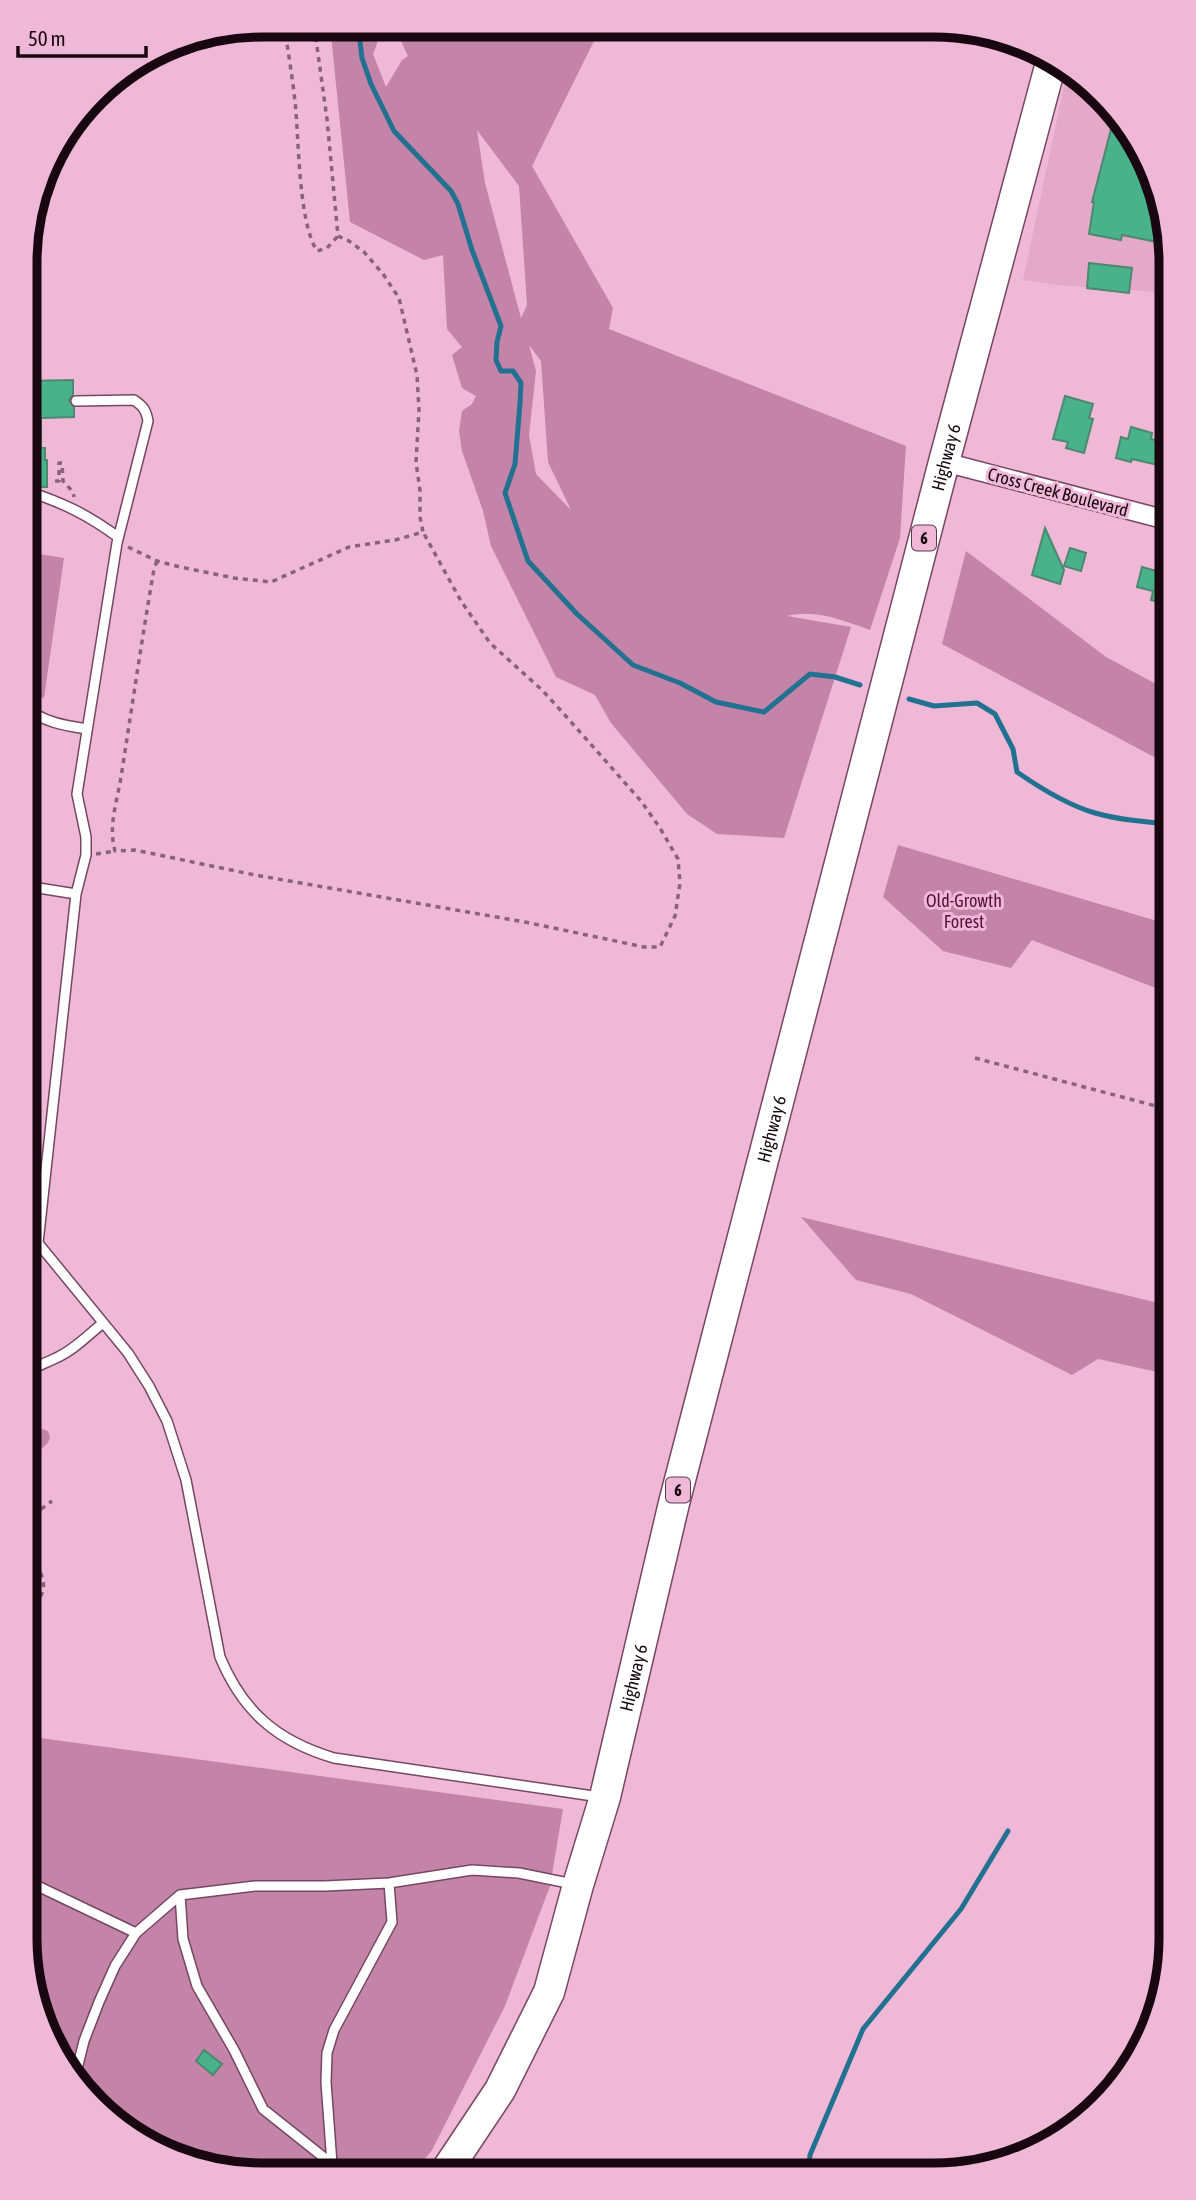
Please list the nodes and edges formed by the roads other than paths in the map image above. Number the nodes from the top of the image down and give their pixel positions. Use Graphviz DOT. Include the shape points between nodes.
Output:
graph roads {
  1 [pos="1050,69"];
  2 [pos="76,401"];
  3 [pos="944,462"];
  4 [pos="37,495"];
  5 [pos="1159,518"];
  6 [pos="118,540"];
  7 [pos="37,714"];
  8 [pos="87,729"];
  9 [pos="37,888"];
  10 [pos="76,894"];
  11 [pos="38,1243"];
  12 [pos="103,1323"];
  13 [pos="37,1365"];
  14 [pos="605,1797"];
  15 [pos="389,1883"];
  16 [pos="578,1885"];
  17 [pos="37,1886"];
  18 [pos="180,1895"];
  19 [pos="136,1933"];
  20 [pos="78,2067"];
  21 [pos="330,2163"];
  22 [pos="331,2163"];
  23 [pos="451,2163"];
  1 -- 3 [label="main road, Highway 6 / 6"];
  2 -- 6 [label="lane" via="134,400 146,412 148,421"];
  3 -- 5 [label="street, Cross Creek Boulevard"];
  3 -- 14 [label="main road, Highway 6 / 6" via="674,1503"];
  4 -- 6 [label="lane" via="81,512"];
  6 -- 8 [label="lane"];
  7 -- 8 [label="lane"];
  8 -- 10 [label="lane" via="77,794 86,856"];
  9 -- 10 [label="lane"];
  10 -- 11 [label="lane"];
  11 -- 12 [label="lane"];
  12 -- 13 [label="lane" via="56,1359"];
  12 -- 14 [label="lane" via="128,1353 167,1421 186,1480 220,1657 235,1688 256,1715 292,1742 334,1758"];
  14 -- 16 [label="main road, Highway 6 / 6"];
  15 -- 16 [label="lane" via="485,1870"];
  15 -- 18 [label="lane" via="255,1886"];
  15 -- 22 [label="lane" via="392,1922 334,2030 327,2053"];
  16 -- 23 [label="main road, Highway 6 / 6" via="549,1992 500,2090"];
  17 -- 19 [label="lane"];
  18 -- 19 [label="lane"];
  18 -- 21 [label="lane" via="183,1939 197,1986 263,2109"];
  19 -- 20 [label="lane" via="99,2002"];
}
